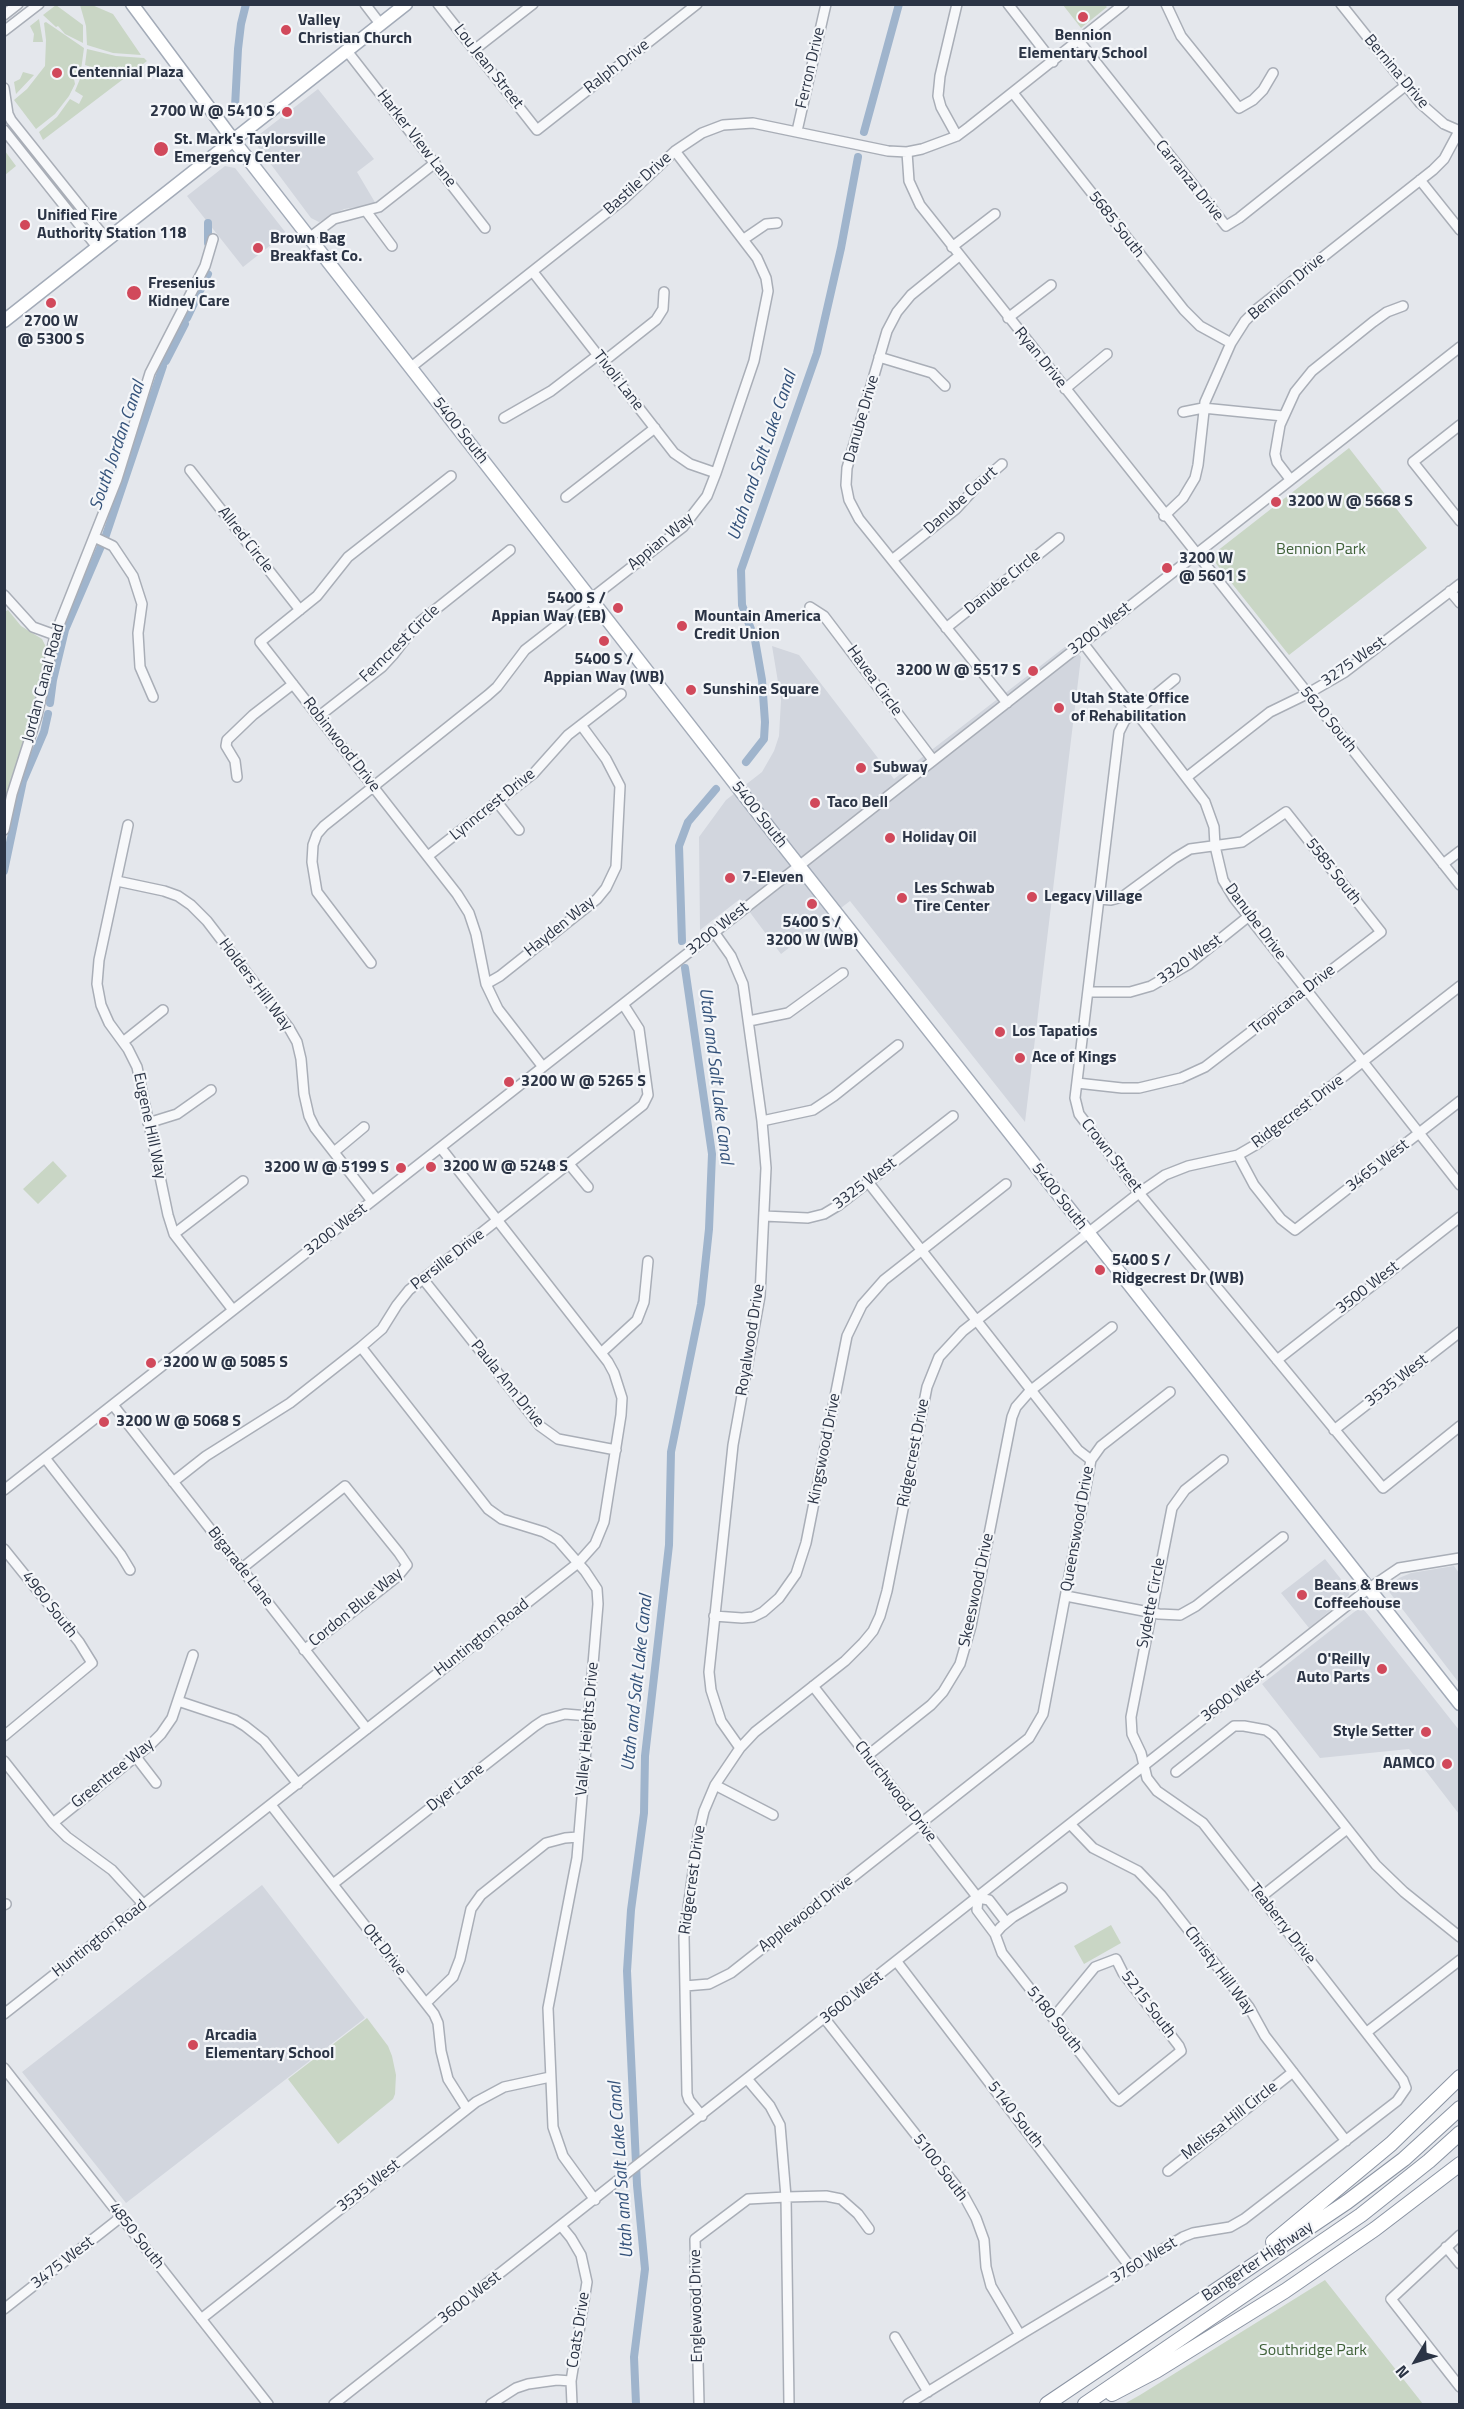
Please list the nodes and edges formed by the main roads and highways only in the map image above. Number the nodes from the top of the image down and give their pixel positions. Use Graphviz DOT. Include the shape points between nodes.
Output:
graph roads {
  1 [pos="132,4"];
  2 [pos="406,4"];
  3 [pos="234,141"];
  4 [pos="4,321"];
  5 [pos="1460,1704"];
  6 [pos="1460,2077"];
  7 [pos="1460,2108"];
  8 [pos="1460,2133"];
  9 [pos="1460,2164"];
  10 [pos="1172,2320"];
  11 [pos="1047,2404"];
  12 [pos="1087,2404"];
  1 -- 3 [label="main road, 5400 South"];
  2 -- 3 [label="main road"];
  3 -- 4 [label="main road"];
  3 -- 5 [label="main road, 5400 South" via="798,865"];
  6 -- 10 [label="highway" via="1369,2163"];
  7 -- 10 [label="highway, Bangerter Highway" via="1404,2159 1347,2202"];
  8 -- 12 [label="highway, Bangerter Highway" via="1361,2215"];
  9 -- 12 [label="highway" via="1285,2291 1142,2379"];
  10 -- 11 [label="highway, Bangerter Highway"];
}
